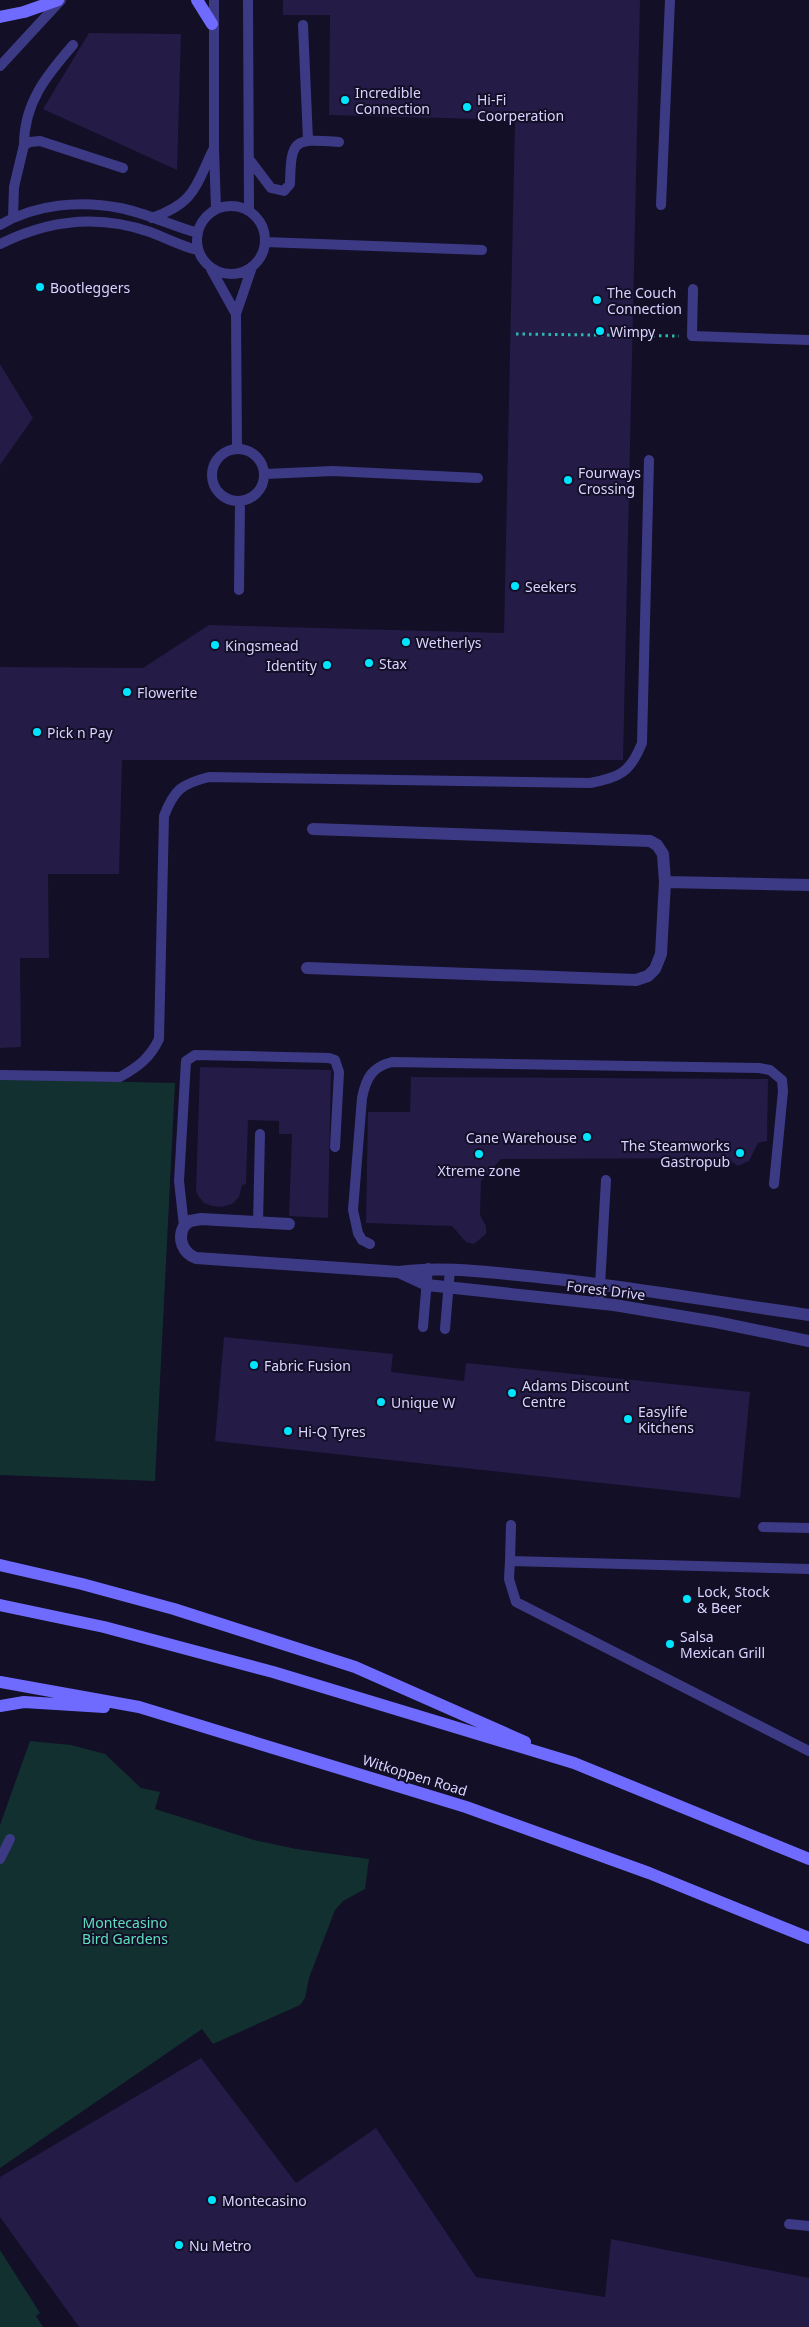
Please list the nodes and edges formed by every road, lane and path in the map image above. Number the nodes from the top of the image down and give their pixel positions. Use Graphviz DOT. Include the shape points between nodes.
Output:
graph roads {
  1 [pos="58,0"];
  2 [pos="61,0"];
  3 [pos="197,0"];
  4 [pos="214,0"];
  5 [pos="248,0"];
  6 [pos="670,0"];
  7 [pos="0,17"];
  8 [pos="212,24"];
  9 [pos="302,25"];
  10 [pos="72,45"];
  11 [pos="0,66"];
  12 [pos="308,140"];
  13 [pos="339,142"];
  14 [pos="24,145"];
  15 [pos="214,149"];
  16 [pos="249,159"];
  17 [pos="123,168"];
  18 [pos="661,205"];
  19 [pos="216,208"];
  20 [pos="249,211"];
  21 [pos="13,218"];
  22 [pos="152,218"];
  23 [pos="0,225"];
  24 [pos="198,232"];
  25 [pos="265,242"];
  26 [pos="0,244"];
  27 [pos="197,250"];
  28 [pos="482,250"];
  29 [pos="252,267"];
  30 [pos="212,269"];
  31 [pos="693,289"];
  32 [pos="236,314"];
  33 [pos="516,334"];
  34 [pos="692,336"];
  35 [pos="809,340"];
  36 [pos="237,449"];
  37 [pos="650,460"];
  38 [pos="265,474"];
  39 [pos="478,478"];
  40 [pos="240,502"];
  41 [pos="239,590"];
  42 [pos="313,829"];
  43 [pos="665,882"];
  44 [pos="809,886"];
  45 [pos="307,968"];
  46 [pos="0,1075"];
  47 [pos="260,1134"];
  48 [pos="335,1147"];
  49 [pos="606,1180"];
  50 [pos="774,1184"];
  51 [pos="258,1223"];
  52 [pos="289,1224"];
  53 [pos="184,1226"];
  54 [pos="370,1244"];
  55 [pos="428,1268"];
  56 [pos="450,1269"];
  57 [pos="399,1272"];
  58 [pos="600,1283"];
  59 [pos="427,1285"];
  60 [pos="449,1288"];
  61 [pos="599,1303"];
  62 [pos="809,1315"];
  63 [pos="423,1327"];
  64 [pos="445,1329"];
  65 [pos="809,1341"];
  66 [pos="511,1525"];
  67 [pos="763,1527"];
  68 [pos="809,1528"];
  69 [pos="510,1561"];
  70 [pos="0,1565"];
  71 [pos="809,1569"];
  72 [pos="0,1605"];
  73 [pos="0,1682"];
  74 [pos="0,1706"];
  75 [pos="139,1707"];
  76 [pos="809,1751"];
  77 [pos="574,1763"];
  78 [pos="10,1839"];
  79 [pos="0,1859"];
  80 [pos="809,1859"];
  81 [pos="809,1938"];
  82 [pos="789,2224"];
  83 [pos="809,2226"];
  1 -- 7 [label="main road"];
  2 -- 11 [label="lane"];
  3 -- 8 [label="main road"];
  4 -- 8 [label="lane"];
  5 -- 16 [label="lane"];
  6 -- 18 [label="lane"];
  8 -- 15 [label="lane"];
  9 -- 12 [label="lane"];
  10 -- 14 [label="lane" via="50,71 31,104 24,130"];
  12 -- 13 [label="lane"];
  12 -- 16 [label="lane" via="291,155 290,184 284,191 271,188"];
  14 -- 17 [label="lane" via="40,141"];
  14 -- 21 [label="lane" via="15,180"];
  15 -- 19 [label="lane"];
  15 -- 22 [label="lane" via="198,184 185,202"];
  16 -- 20 [label="lane"];
  19 -- 20 [label="lane" via="232,205"];
  19 -- 24 [label="lane" via="201,221"];
  20 -- 25 [label="lane" via="264,230"];
  21 -- 22 [label="lane" via="37,209 94,204"];
  21 -- 23 [label="lane"];
  22 -- 24 [label="lane"];
  24 -- 27 [label="lane"];
  25 -- 28 [label="lane"];
  25 -- 29 [label="lane" via="263,252"];
  26 -- 27 [label="lane" via="55,224 105,221 149,232"];
  27 -- 30 [label="lane"];
  29 -- 30 [label="lane" via="232,274"];
  29 -- 32 [label="lane"];
  30 -- 32 [label="lane"];
  31 -- 34 [label="lane"];
  32 -- 36 [label="lane"];
  33 -- 34 [label="path"];
  34 -- 35 [label="lane"];
  36 -- 38 [label="lane" via="259,458"];
  36 -- 40 [label="lane" via="221,455 212,468 212,476 217,492 231,501"];
  37 -- 46 [label="lane" via="642,744 624,773 590,783 209,777 182,787 172,796 164,816 159,1039 153,1051 144,1062 120,1077"];
  38 -- 39 [label="lane" via="334,472"];
  38 -- 40 [label="lane" via="255,496"];
  40 -- 41 [label="lane"];
  42 -- 43 [label="street" via="650,840 663,854"];
  43 -- 44 [label="street"];
  43 -- 45 [label="street" via="661,954 648,976 636,980"];
  47 -- 51 [label="lane"];
  48 -- 53 [label="lane" via="339,1072 335,1060 189,1057 186,1061 178,1181"];
  49 -- 58 [label="lane"];
  50 -- 54 [label="lane" via="783,1091 782,1080 770,1070 392,1062 372,1071 362,1098 353,1210 358,1233"];
  51 -- 52 [label="street"];
  51 -- 53 [label="street" via="201,1219"];
  53 -- 57 [label="street, Forest Drive" via="181,1239 184,1250 196,1258"];
  55 -- 56 [label="street, Forest Drive"];
  55 -- 57 [label="street, Forest Drive"];
  55 -- 59 [label="lane"];
  56 -- 58 [label="street, Forest Drive"];
  56 -- 60 [label="lane"];
  57 -- 59 [label="street, Forest Drive"];
  58 -- 61 [label="lane"];
  58 -- 62 [label="street, Forest Drive"];
  59 -- 60 [label="street, Forest Drive"];
  59 -- 63 [label="lane"];
  60 -- 61 [label="street, Forest Drive"];
  60 -- 64 [label="lane"];
  61 -- 65 [label="street, Forest Drive"];
  66 -- 69 [label="lane"];
  67 -- 68 [label="lane"];
  69 -- 71 [label="lane"];
  69 -- 76 [label="lane" via="509,1579 516,1602"];
  70 -- 77 [label="main road" via="174,1609 355,1667"];
  72 -- 77 [label="main road" via="104,1626 273,1672"];
  73 -- 75 [label="main road, Witkoppen Road"];
  74 -- 75 [label="main road" via="24,1702 124,1709"];
  75 -- 81 [label="main road, Witkoppen Road" via="466,1807 649,1873"];
  77 -- 80 [label="main road"];
  78 -- 79 [label="lane"];
  82 -- 83 [label="lane"];
}
